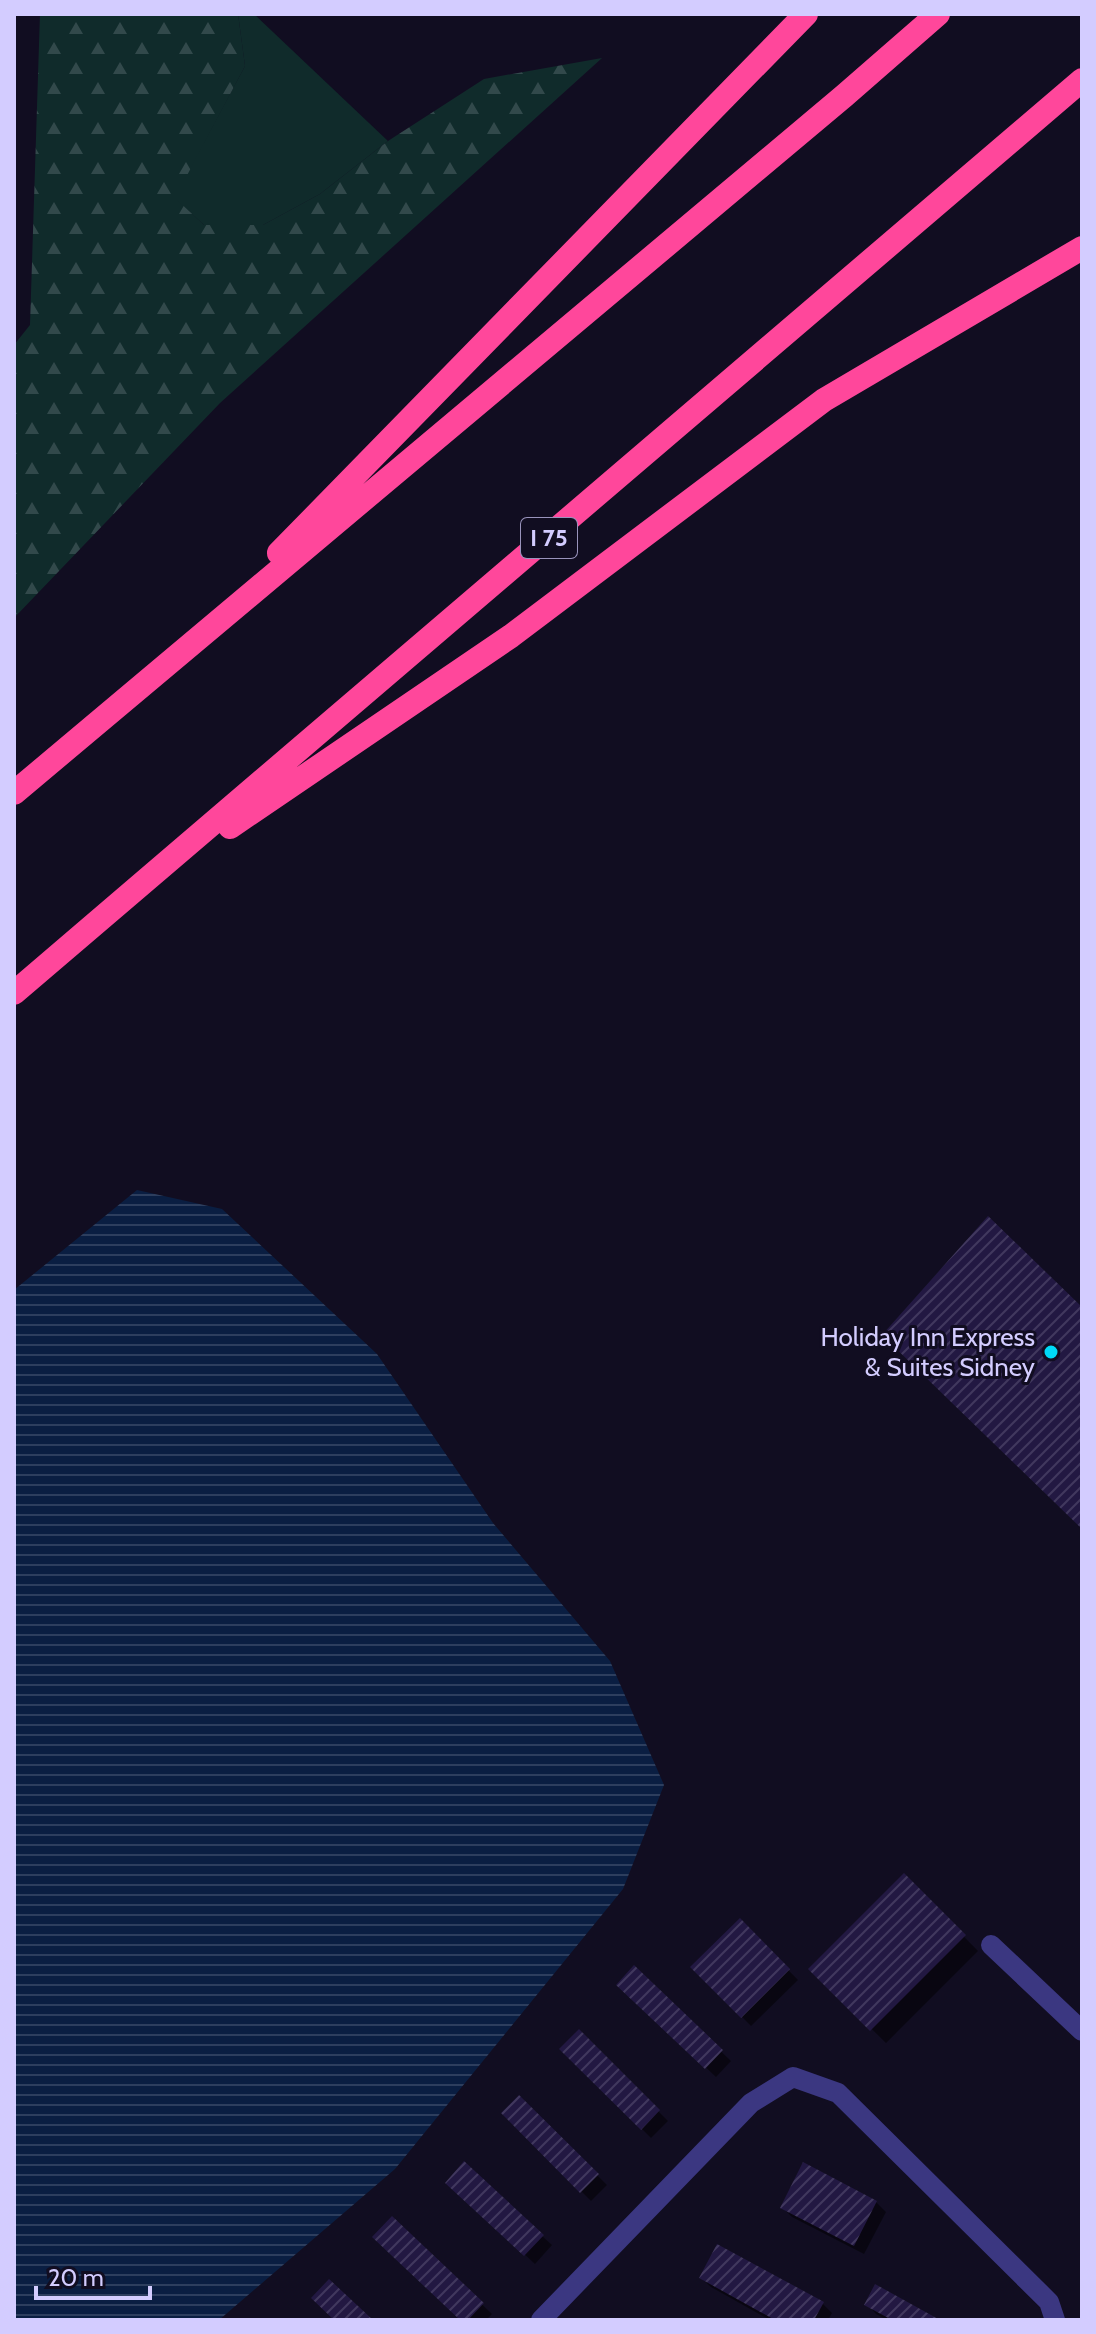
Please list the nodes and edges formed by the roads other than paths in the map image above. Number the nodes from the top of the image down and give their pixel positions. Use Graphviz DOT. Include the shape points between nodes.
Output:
graph roads {
  1 [pos="806,14"];
  2 [pos="938,14"];
  3 [pos="1082,80"];
  4 [pos="1082,248"];
  5 [pos="180,653"];
  6 [pos="14,793"];
  7 [pos="128,896"];
  8 [pos="14,993"];
  9 [pos="991,1945"];
  10 [pos="1082,2031"];
  11 [pos="541,2320"];
  12 [pos="1055,2320"];
  1 -- 5 [label="highway"];
  2 -- 5 [label="highway"];
  3 -- 7 [label="highway, I 75"];
  4 -- 7 [label="highway" via="824,400 511,636"];
  5 -- 6 [label="highway"];
  7 -- 8 [label="highway, I 75"];
  9 -- 10 [label="street"];
  11 -- 12 [label="street" via="751,2103 793,2077 838,2093 1049,2302"];
}
